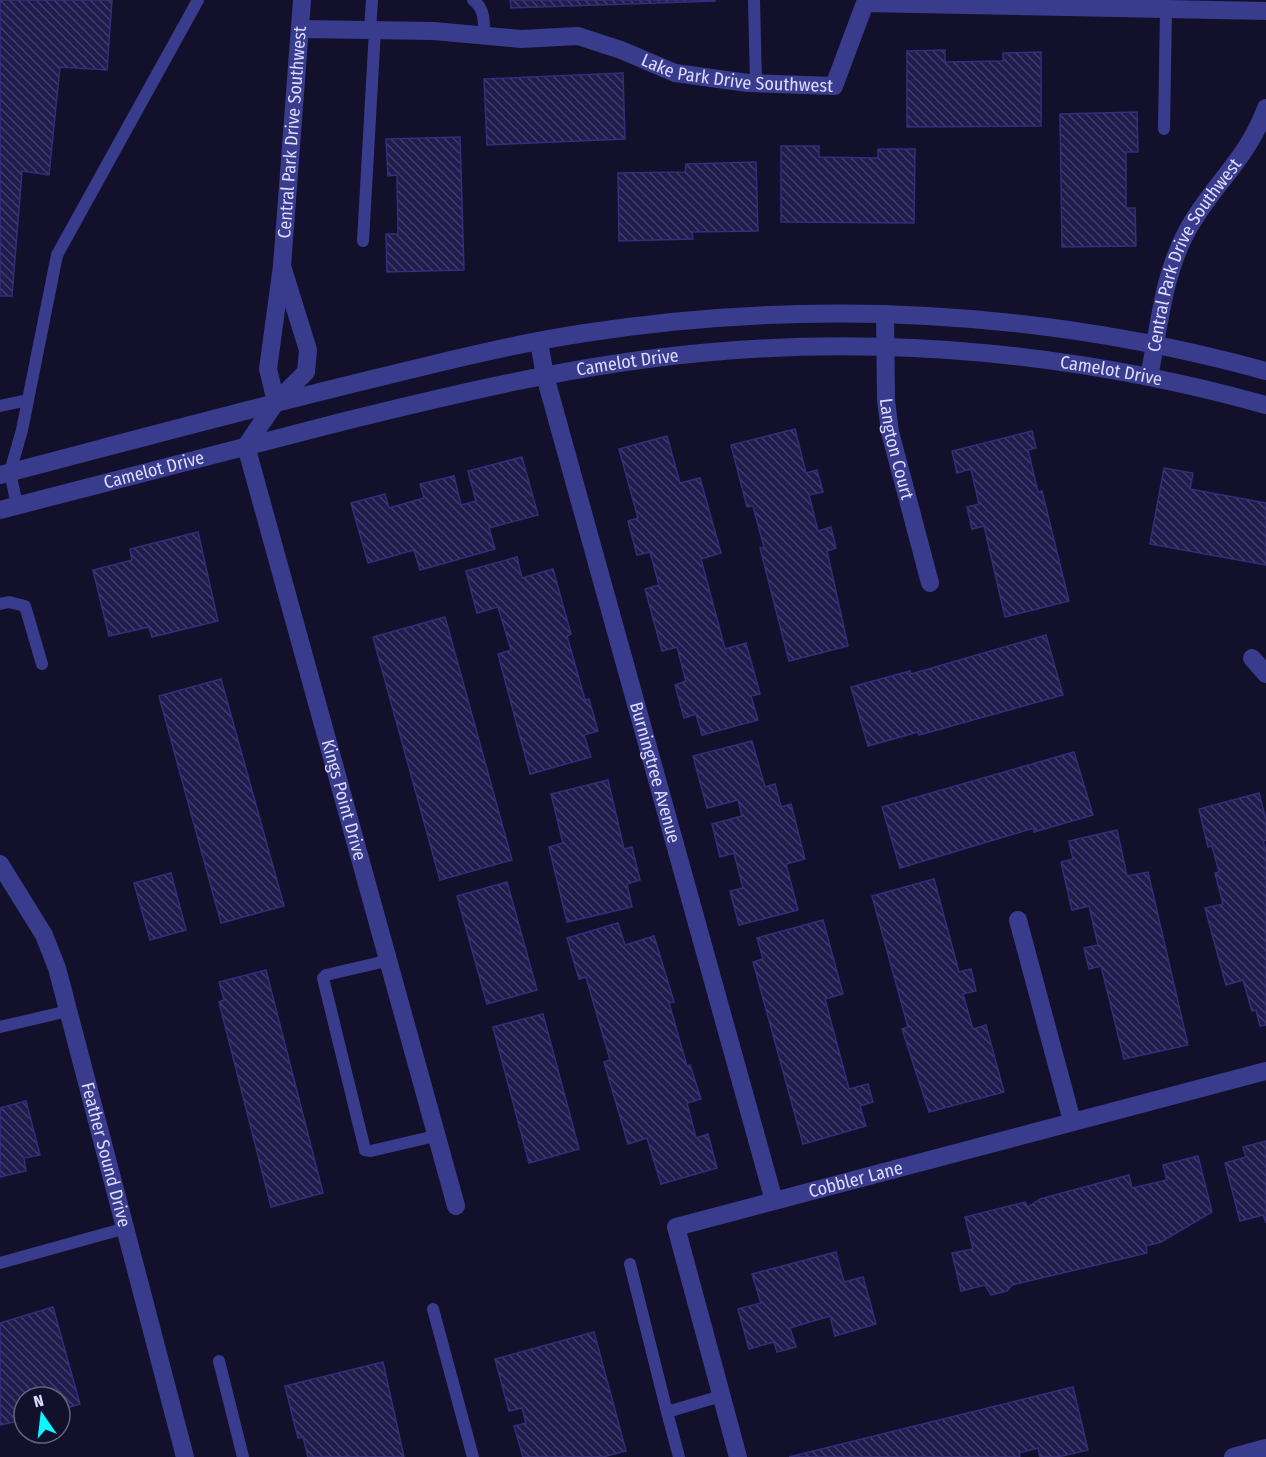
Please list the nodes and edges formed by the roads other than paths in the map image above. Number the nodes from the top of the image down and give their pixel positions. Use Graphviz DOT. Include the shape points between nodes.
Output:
graph roads {
  1 [pos="198,0"];
  2 [pos="302,0"];
  3 [pos="372,0"];
  4 [pos="473,0"];
  5 [pos="754,0"];
  6 [pos="864,1"];
  7 [pos="1166,9"];
  8 [pos="1266,11"];
  9 [pos="300,29"];
  10 [pos="373,30"];
  11 [pos="484,35"];
  12 [pos="756,83"];
  13 [pos="1266,108"];
  14 [pos="1164,129"];
  15 [pos="363,241"];
  16 [pos="282,266"];
  17 [pos="885,314"];
  18 [pos="539,342"];
  19 [pos="1156,344"];
  20 [pos="887,347"];
  21 [pos="1266,371"];
  22 [pos="545,376"];
  23 [pos="1149,377"];
  24 [pos="28,400"];
  25 [pos="276,402"];
  26 [pos="1266,405"];
  27 [pos="0,406"];
  28 [pos="246,446"];
  29 [pos="5,473"];
  30 [pos="9,507"];
  31 [pos="930,583"];
  32 [pos="0,604"];
  33 [pos="1252,657"];
  34 [pos="42,664"];
  35 [pos="1266,674"];
  36 [pos="0,864"];
  37 [pos="1018,920"];
  38 [pos="386,961"];
  39 [pos="68,1011"];
  40 [pos="0,1028"];
  41 [pos="1266,1071"];
  42 [pos="1072,1121"];
  43 [pos="435,1136"];
  44 [pos="774,1201"];
  45 [pos="456,1206"];
  46 [pos="126,1228"];
  47 [pos="0,1263"];
  48 [pos="630,1264"];
  49 [pos="433,1308"];
  50 [pos="219,1361"];
  51 [pos="721,1396"];
  52 [pos="667,1412"];
  53 [pos="1266,1448"];
  54 [pos="183,1456"];
  55 [pos="243,1457"];
  56 [pos="473,1457"];
  57 [pos="679,1457"];
  58 [pos="738,1457"];
  59 [pos="1233,1457"];
  1 -- 24 [label="lane" via="57,255"];
  2 -- 9 [label="street, Central Park Drive Southwest"];
  3 -- 10 [label="lane"];
  4 -- 11 [label="lane" via="480,5 484,17"];
  5 -- 12 [label="lane"];
  6 -- 7 [label="street, Lake Park Drive Southwest"];
  6 -- 12 [label="street, Lake Park Drive Southwest" via="834,86"];
  7 -- 8 [label="street, Lake Park Drive Southwest"];
  7 -- 14 [label="lane"];
  9 -- 10 [label="street, Lake Park Drive Southwest"];
  9 -- 16 [label="street, Central Park Drive Southwest"];
  10 -- 11 [label="street, Lake Park Drive Southwest"];
  10 -- 15 [label="lane"];
  11 -- 12 [label="street, Lake Park Drive Southwest" via="521,39 579,36 675,73"];
  13 -- 19 [label="street, Central Park Drive Southwest" via="1244,155 1187,231 1169,280"];
  16 -- 25 [label="street, Central Park Drive Southwest" via="268,369"];
  16 -- 25 [label="street, Central Park Drive Southwest" via="308,350 306,372"];
  17 -- 18 [label="street, Camelot Drive" via="782,314 681,321"];
  17 -- 19 [label="street, Camelot Drive" via="989,320"];
  17 -- 20 [label="street, Langton Court"];
  18 -- 22 [label="street, Burningtree Avenue"];
  18 -- 25 [label="street, Camelot Drive"];
  19 -- 21 [label="street, Camelot Drive"];
  19 -- 23 [label="street, Central Park Drive Southwest"];
  20 -- 22 [label="street, Camelot Drive" via="704,352"];
  20 -- 23 [label="street, Camelot Drive" via="1033,358"];
  20 -- 31 [label="street, Langton Court" via="890,432"];
  22 -- 28 [label="street, Camelot Drive"];
  22 -- 44 [label="street, Burningtree Avenue"];
  23 -- 26 [label="street, Camelot Drive"];
  24 -- 27 [label="lane"];
  24 -- 29 [label="lane"];
  25 -- 28 [label="street"];
  25 -- 29 [label="street, Camelot Drive"];
  28 -- 30 [label="street, Camelot Drive"];
  28 -- 38 [label="street, Kings Point Drive"];
  29 -- 30 [label="lane"];
  32 -- 34 [label="lane" via="25,606"];
  33 -- 35 [label="street"];
  36 -- 39 [label="street, Feather Sound Drive" via="44,935"];
  37 -- 42 [label="street"];
  38 -- 43 [label="street, Kings Point Drive"];
  38 -- 43 [label="lane" via="323,978 365,1150 371,1152"];
  39 -- 40 [label="lane"];
  39 -- 46 [label="street, Feather Sound Drive"];
  41 -- 42 [label="street, Cobbler Lane"];
  42 -- 44 [label="street, Cobbler Lane"];
  43 -- 45 [label="street, Kings Point Drive"];
  44 -- 51 [label="street, Cobbler Lane" via="676,1227"];
  46 -- 47 [label="lane"];
  46 -- 54 [label="street, Feather Sound Drive"];
  48 -- 52 [label="lane"];
  49 -- 56 [label="lane"];
  50 -- 55 [label="lane"];
  51 -- 52 [label="lane"];
  51 -- 58 [label="street, Cobbler Lane"];
  52 -- 57 [label="lane"];
  53 -- 59 [label="street"];
}
